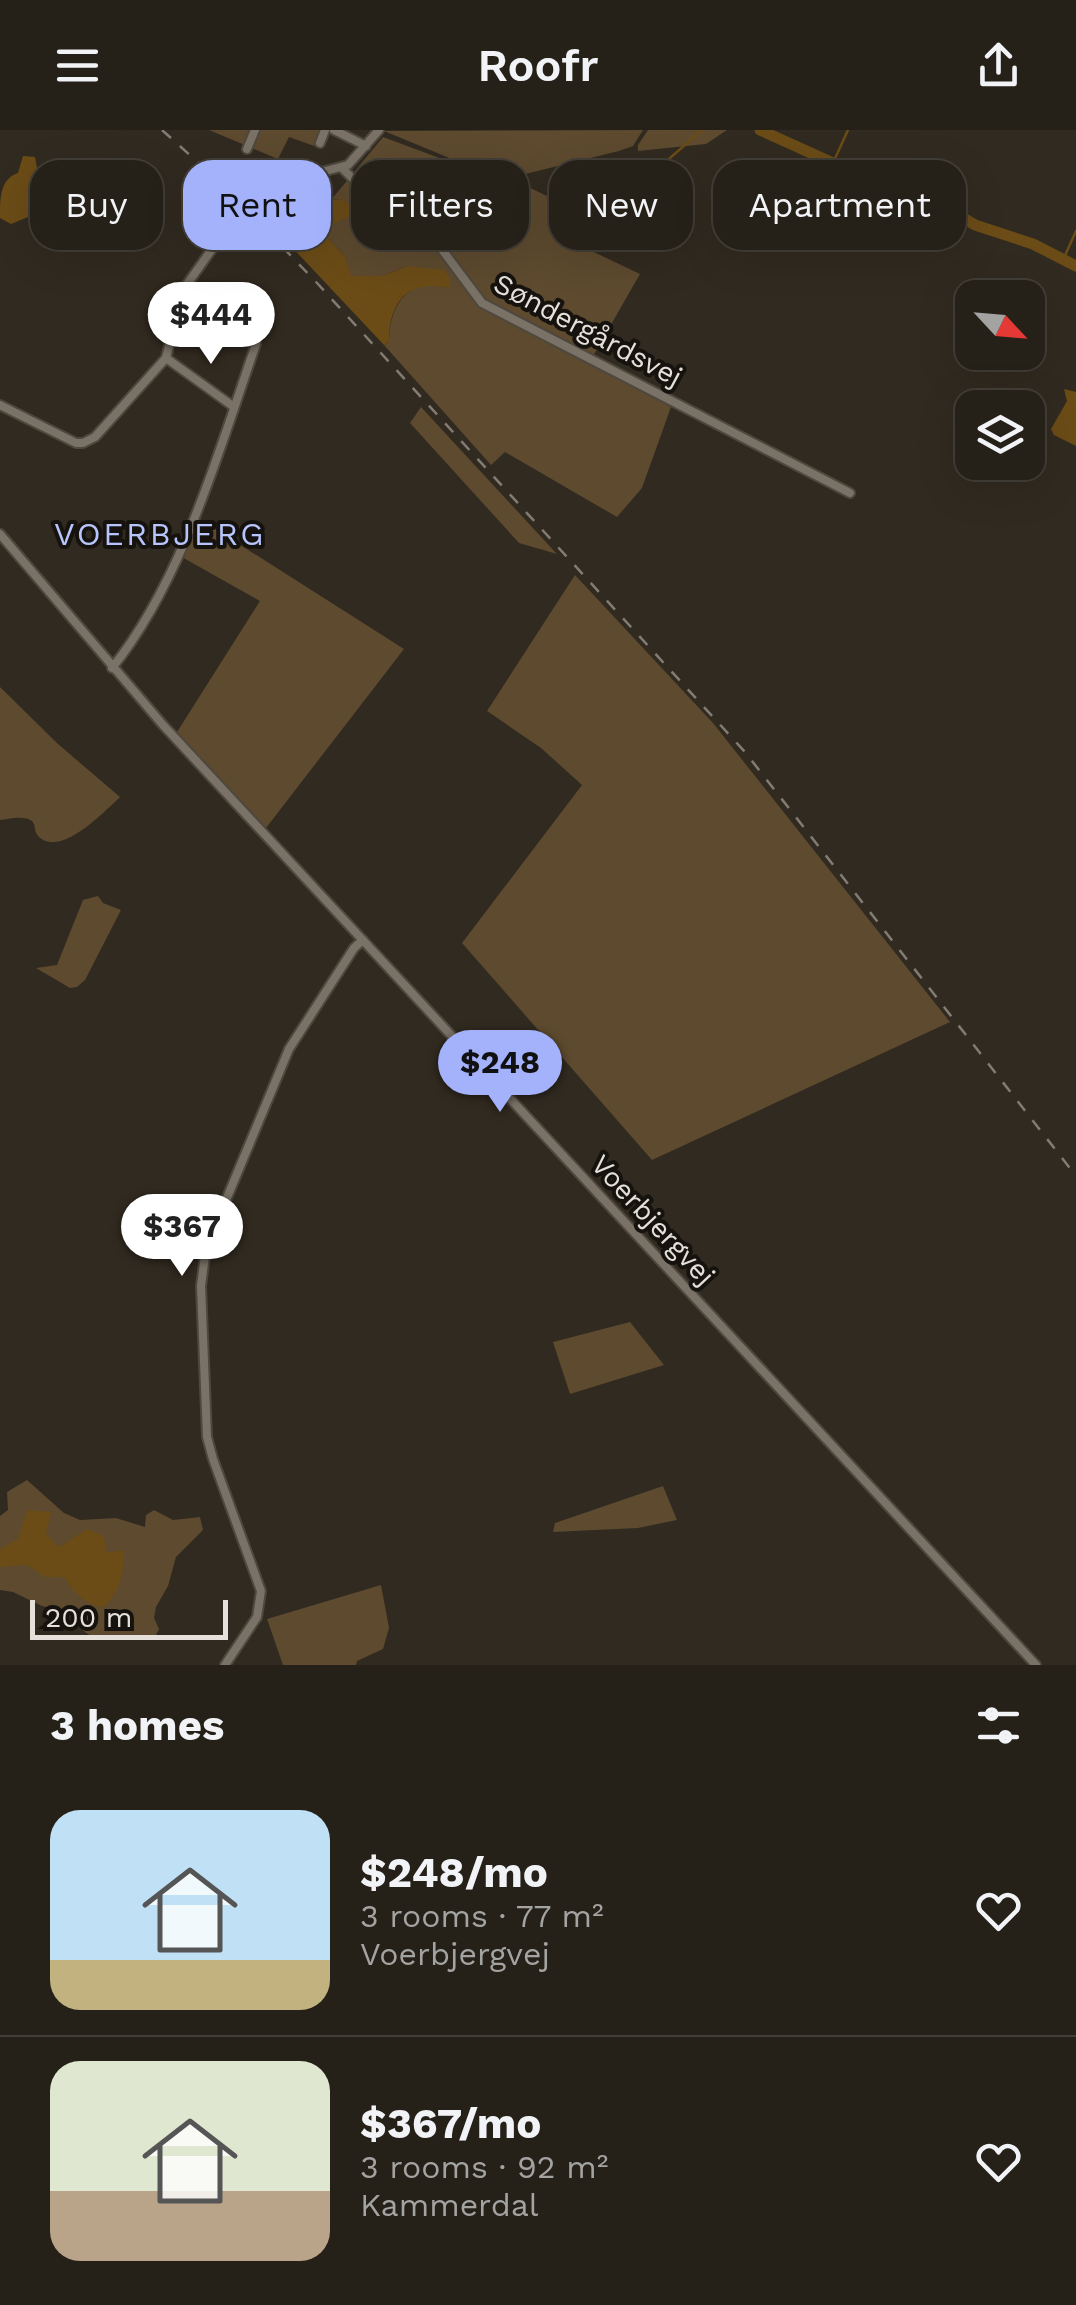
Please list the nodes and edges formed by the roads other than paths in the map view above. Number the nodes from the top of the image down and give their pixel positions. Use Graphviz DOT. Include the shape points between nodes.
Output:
graph roads {
  1 [pos="255,130"];
  2 [pos="325,130"];
  3 [pos="334,130"];
  4 [pos="379,130"];
  5 [pos="320,143"];
  6 [pos="366,146"];
  7 [pos="247,149"];
  8 [pos="342,168"];
  9 [pos="177,304"];
  10 [pos="166,358"];
  11 [pos="0,405"];
  12 [pos="234,407"];
  13 [pos="850,493"];
  14 [pos="0,534"];
  15 [pos="112,668"];
  16 [pos="363,940"];
  17 [pos="225,1665"];
  18 [pos="1036,1665"];
  1 -- 7 [label="street"];
  2 -- 5 [label="street"];
  3 -- 6 [label="street"];
  4 -- 6 [label="street"];
  6 -- 8 [label="street"];
  8 -- 9 [label="street, bridge" via="256,196"];
  8 -- 13 [label="street, Søndergårdsvej" via="357,183 408,204 482,303"];
  9 -- 10 [label="street"];
  9 -- 12 [label="street" via="256,344"];
  10 -- 11 [label="street" via="83,443"];
  10 -- 12 [label="street"];
  12 -- 15 [label="street" via="167,577"];
  14 -- 15 [label="street, Voerbjergvej"];
  15 -- 16 [label="street, Voerbjergvej"];
  16 -- 17 [label="street" via="290,1050 202,1266 207,1437 261,1591 258,1617"];
  16 -- 18 [label="street, Voerbjergvej"];
}
